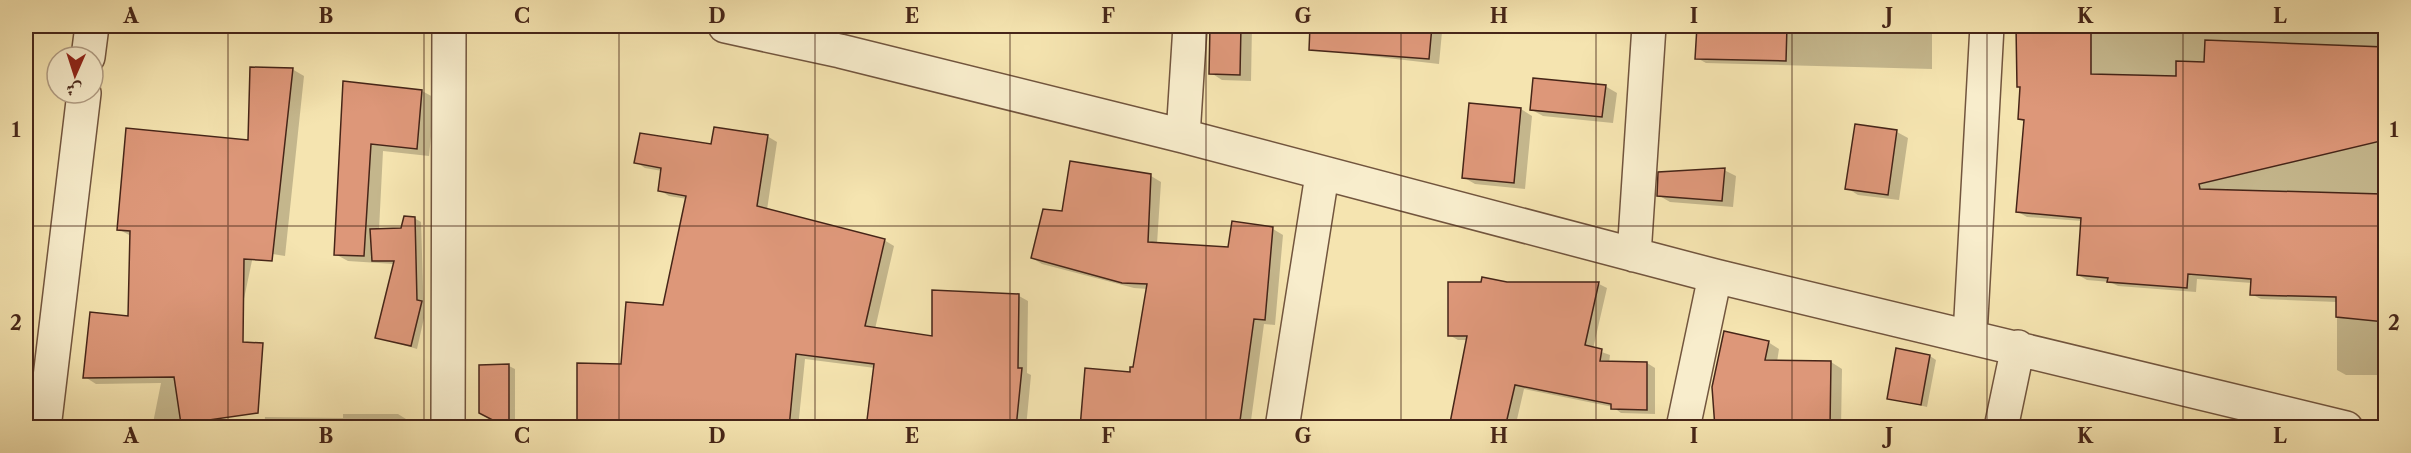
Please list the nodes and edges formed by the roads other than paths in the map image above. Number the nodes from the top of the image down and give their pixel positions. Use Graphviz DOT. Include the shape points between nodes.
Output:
graph roads {
  1 [pos="92,26"];
  2 [pos="449,26"];
  3 [pos="725,26"];
  4 [pos="1190,26"];
  5 [pos="1649,26"];
  6 [pos="1987,26"];
  7 [pos="841,38"];
  8 [pos="90,45"];
  9 [pos="83,105"];
  10 [pos="1183,136"];
  11 [pos="1322,175"];
  12 [pos="1634,255"];
  13 [pos="1715,276"];
  14 [pos="1970,336"];
  15 [pos="2018,347"];
  16 [pos="44,428"];
  17 [pos="448,428"];
  18 [pos="1282,428"];
  19 [pos="1683,428"];
  20 [pos="2001,428"];
  21 [pos="2346,428"];
  1 -- 8 [label="street"];
  2 -- 17 [label="street"];
  3 -- 7 [label="street"];
  4 -- 10 [label="street"];
  5 -- 12 [label="street"];
  6 -- 14 [label="street"];
  7 -- 10 [label="street"];
  9 -- 16 [label="street"];
  10 -- 11 [label="street"];
  11 -- 12 [label="street"];
  11 -- 18 [label="street"];
  12 -- 13 [label="street"];
  13 -- 14 [label="street"];
  13 -- 19 [label="street"];
  14 -- 15 [label="street"];
  15 -- 20 [label="street"];
  15 -- 21 [label="street"];
}
